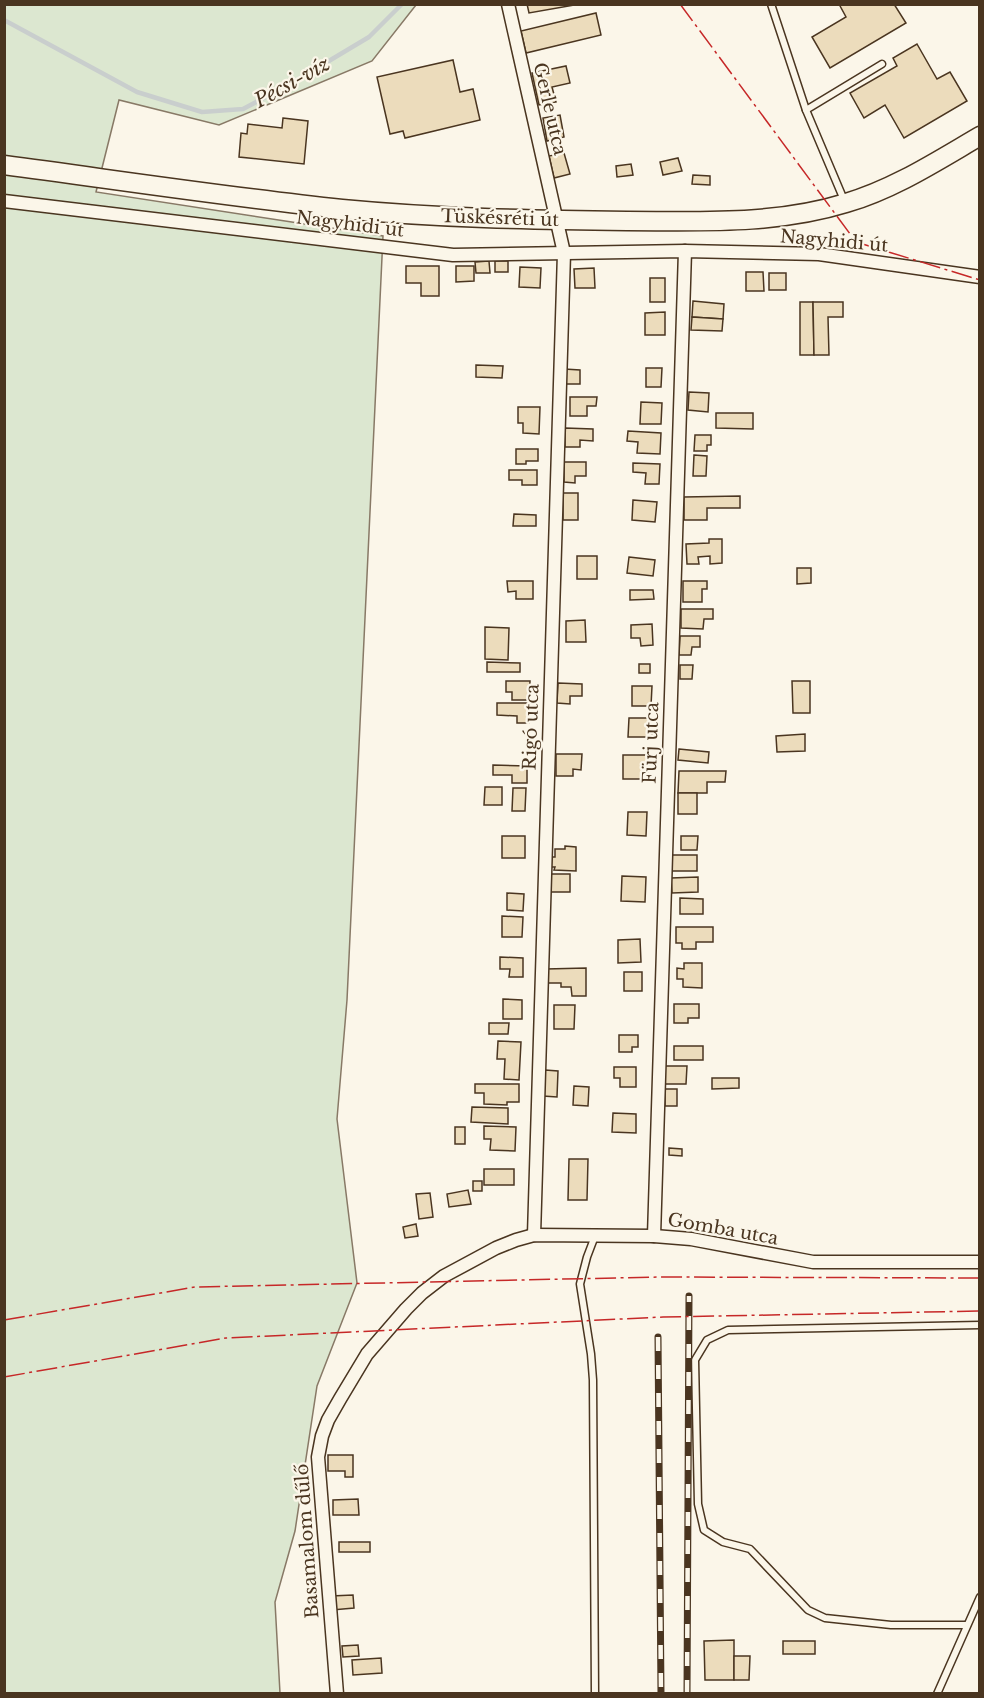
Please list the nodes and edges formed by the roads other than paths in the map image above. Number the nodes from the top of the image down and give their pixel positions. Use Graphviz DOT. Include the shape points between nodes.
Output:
graph roads {
  1 [pos="508,4"];
  2 [pos="771,4"];
  3 [pos="882,64"];
  4 [pos="806,110"];
  5 [pos="980,136"];
  6 [pos="4,165"];
  7 [pos="4,201"];
  8 [pos="845,204"];
  9 [pos="556,220"];
  10 [pos="684,251"];
  11 [pos="564,253"];
  12 [pos="980,277"];
  13 [pos="534,1235"];
  14 [pos="596,1235"];
  15 [pos="654,1236"];
  16 [pos="980,1262"];
  17 [pos="467,1263"];
  18 [pos="979,1323"];
  19 [pos="980,1597"];
  20 [pos="967,1625"];
  21 [pos="337,1694"];
  22 [pos="595,1694"];
  23 [pos="937,1694"];
  1 -- 9 [label="street, Gerle utca"];
  2 -- 4 [label="lane"];
  3 -- 4 [label="lane"];
  4 -- 8 [label="lane"];
  5 -- 8 [label="street, Tüskésréti út" via="897,183"];
  6 -- 9 [label="street, Tüskésréti út" via="343,209"];
  7 -- 11 [label="street, Nagyhidi út" via="453,255"];
  8 -- 9 [label="street, Tüskésréti út" via="762,219"];
  9 -- 11 [label="street, Rigó utca"];
  10 -- 11 [label="street, Nagyhidi út"];
  10 -- 12 [label="street, Nagyhidi út" via="819,254"];
  10 -- 15 [label="street, Fürj utca"];
  11 -- 13 [label="street, Rigó utca"];
  13 -- 14 [label="street, Gomba utca"];
  13 -- 17 [label="street, Gomba utca"];
  14 -- 15 [label="street, Gomba utca"];
  14 -- 22 [label="lane" via="580,1284 593,1380"];
  15 -- 16 [label="street, Gomba utca" via="691,1239 813,1262"];
  17 -- 21 [label="street, Basamalom dűlő" via="422,1293 368,1354 322,1436 318,1457"];
  18 -- 20 [label="lane" via="728,1330 707,1340 695,1360 698,1504 704,1530 723,1542 750,1549 808,1610 825,1618 891,1625"];
  19 -- 20 [label="lane"];
  20 -- 23 [label="lane"];
}
